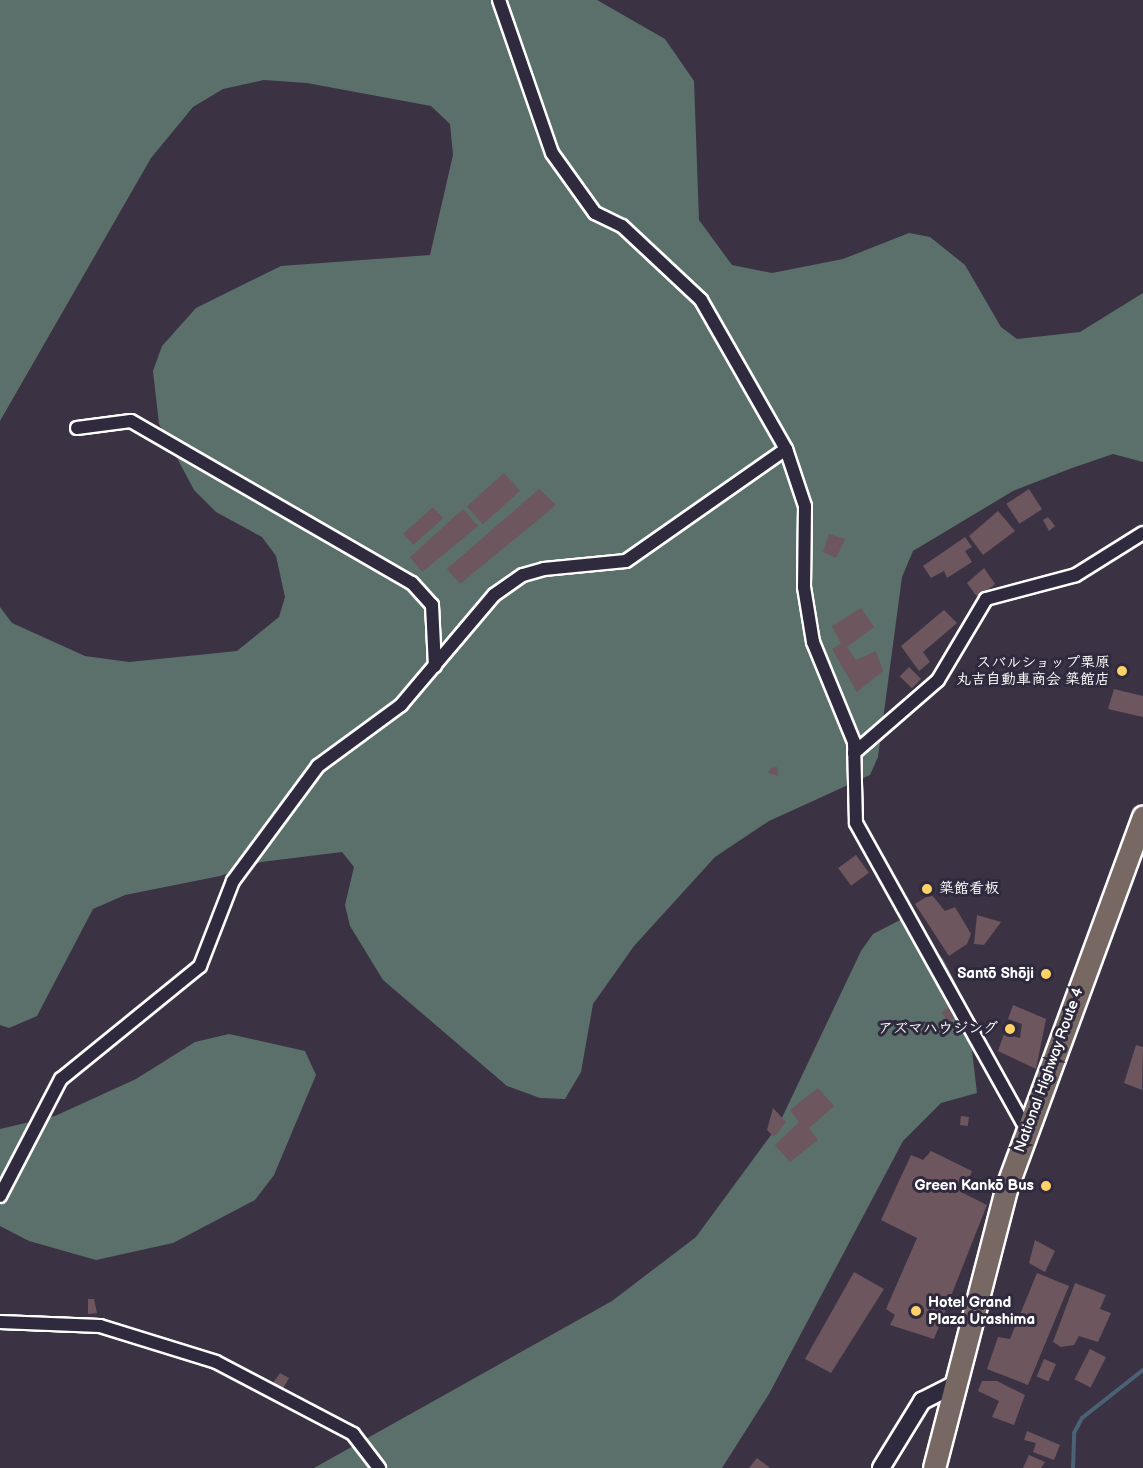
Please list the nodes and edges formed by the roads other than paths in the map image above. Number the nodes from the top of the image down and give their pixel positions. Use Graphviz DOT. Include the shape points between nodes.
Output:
graph roads {
  1 [pos="499,0"];
  2 [pos="77,428"];
  3 [pos="786,449"];
  4 [pos="1143,533"];
  5 [pos="435,666"];
  6 [pos="854,753"];
  7 [pos="1143,816"];
  8 [pos="1026,1129"];
  9 [pos="0,1196"];
  10 [pos="0,1322"];
  11 [pos="953,1385"];
  12 [pos="379,1468"];
  13 [pos="880,1468"];
  14 [pos="934,1468"];
  1 -- 3 [label="street" via="552,153 595,213 622,226 701,300"];
  2 -- 5 [label="street" via="131,421 412,583 432,605"];
  3 -- 5 [label="street" via="626,561 523,575 494,595"];
  3 -- 6 [label="street" via="805,506 804,587 813,642 848,721"];
  4 -- 6 [label="street" via="1076,575 986,599 938,680"];
  5 -- 9 [label="street" via="373,730 318,766 233,881 200,966 61,1079"];
  6 -- 8 [label="street" via="856,823"];
  7 -- 8 [label="highway, National Highway Route 4"];
  8 -- 11 [label="highway, National Highway Route 4"];
  10 -- 12 [label="street" via="100,1326 216,1362 353,1434"];
  11 -- 13 [label="street" via="922,1401"];
  11 -- 14 [label="highway, National Highway Route 4"];
}
